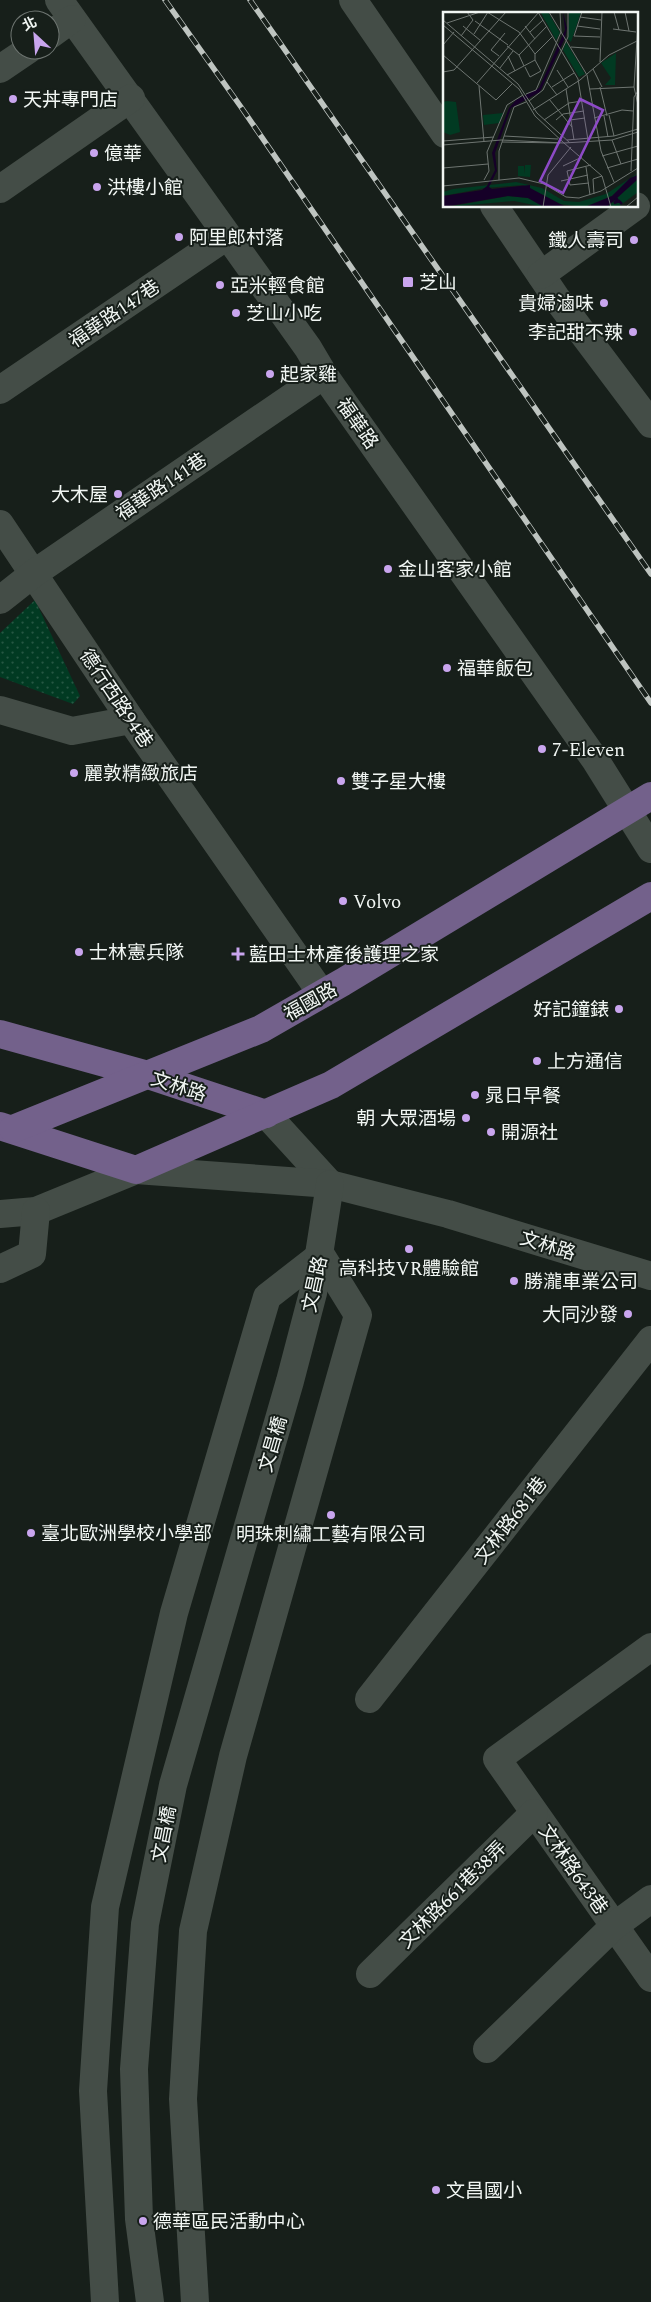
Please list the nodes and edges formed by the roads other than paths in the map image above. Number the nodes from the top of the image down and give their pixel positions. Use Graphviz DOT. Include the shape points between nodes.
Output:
graph roads {
  1 [pos="353,0"];
  2 [pos="66,10"];
  3 [pos="13,60"];
  4 [pos="0,69"];
  5 [pos="131,98"];
  6 [pos="443,131"];
  7 [pos="0,189"];
  8 [pos="651,195"];
  9 [pos="638,205"];
  10 [pos="495,208"];
  11 [pos="634,208"];
  12 [pos="227,236"];
  13 [pos="541,275"];
  14 [pos="324,374"];
  15 [pos="0,390"];
  16 [pos="651,424"];
  17 [pos="0,524"];
  18 [pos="34,574"];
  19 [pos="0,600"];
  20 [pos="0,710"];
  21 [pos="131,720"];
  22 [pos="651,796"];
  23 [pos="626,811"];
  24 [pos="651,849"];
  25 [pos="651,896"];
  26 [pos="322,994"];
  27 [pos="0,1034"];
  28 [pos="148,1076"];
  29 [pos="266,1114"];
  30 [pos="4,1130"];
  31 [pos="136,1170"];
  32 [pos="330,1184"];
  33 [pos="36,1211"];
  34 [pos="0,1214"];
  35 [pos="321,1255"];
  36 [pos="0,1269"];
  37 [pos="651,1276"];
  38 [pos="651,1340"];
  39 [pos="290,1382"];
  40 [pos="651,1647"];
  41 [pos="369,1699"];
  42 [pos="534,1813"];
  43 [pos="651,1899"];
  44 [pos="614,1926"];
  45 [pos="370,1974"];
  46 [pos="651,1978"];
  47 [pos="487,2049"];
  48 [pos="106,2302"];
  49 [pos="150,2302"];
  50 [pos="195,2302"];
  1 -- 6 [label="street"];
  2 -- 5 [label="street, 福華路"];
  3 -- 4 [label="street"];
  5 -- 7 [label="street"];
  5 -- 12 [label="street, 福華路"];
  8 -- 9 [label="street"];
  10 -- 13 [label="street"];
  11 -- 13 [label="street"];
  12 -- 14 [label="street, 福華路"];
  12 -- 15 [label="street, 福華路147巷"];
  13 -- 16 [label="street"];
  14 -- 18 [label="street, 福華路141巷"];
  14 -- 23 [label="street, 福華路" via="596,761"];
  17 -- 18 [label="street, 德行西路94巷"];
  18 -- 19 [label="street, 福華路141巷"];
  18 -- 21 [label="street, 德行西路94巷"];
  20 -- 21 [label="street" via="72,731"];
  21 -- 26 [label="street, 德行西路94巷"];
  22 -- 23 [label="main road, 福國路"];
  23 -- 24 [label="street, 福華路"];
  23 -- 26 [label="main road, 福國路"];
  25 -- 29 [label="main road" via="363,1067"];
  26 -- 28 [label="main road, 福國路" via="261,1029"];
  27 -- 28 [label="main road, 文林路"];
  28 -- 29 [label="main road, 文林路"];
  28 -- 30 [label="main road, 福國路"];
  29 -- 31 [label="main road"];
  29 -- 32 [label="street, 文林路"];
  30 -- 31 [label="main road, 文林路"];
  31 -- 32 [label="street, 文林路"];
  31 -- 33 [label="street"];
  32 -- 35 [label="street, 文昌路"];
  32 -- 37 [label="street, 文林路" via="429,1209"];
  33 -- 34 [label="street"];
  33 -- 36 [label="street" via="32,1254"];
  35 -- 39 [label="street, 文昌路"];
  35 -- 48 [label="street" via="267,1297 174,1613 105,1907 93,2091"];
  35 -- 50 [label="street" via="358,1315 233,1756 193,1931 183,2099"];
  38 -- 41 [label="street, 文林路681巷"];
  39 -- 49 [label="street, 文昌橋" via="174,1784 145,1924 134,2069 139,2219"];
  40 -- 42 [label="street, 文林路643巷" via="497,1759"];
  42 -- 44 [label="street, 文林路643巷"];
  42 -- 45 [label="street, 文林路661巷38弄"];
  43 -- 44 [label="street"];
  44 -- 46 [label="street, 文林路643巷"];
  44 -- 47 [label="street"];
}
